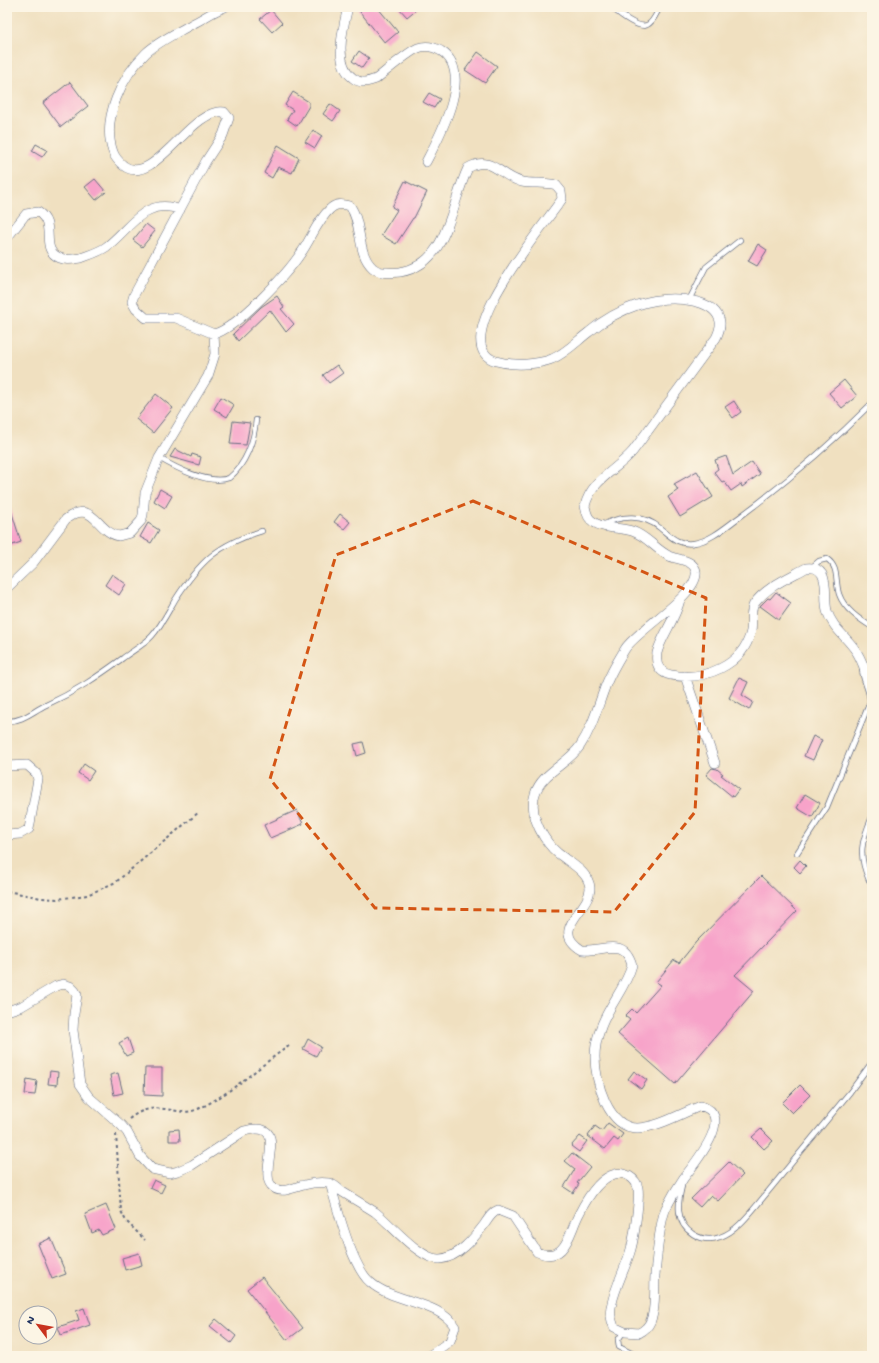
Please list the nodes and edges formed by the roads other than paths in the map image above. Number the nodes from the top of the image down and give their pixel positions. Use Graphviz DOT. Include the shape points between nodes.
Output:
graph roads {
  1 [pos="224,7"];
  2 [pos="348,7"];
  3 [pos="611,7"];
  4 [pos="660,7"];
  5 [pos="426,162"];
  6 [pos="180,210"];
  7 [pos="7,238"];
  8 [pos="740,240"];
  9 [pos="689,300"];
  10 [pos="214,334"];
  11 [pos="872,403"];
  12 [pos="256,420"];
  13 [pos="159,458"];
  14 [pos="603,525"];
  15 [pos="262,531"];
  16 [pos="812,567"];
  17 [pos="7,588"];
  18 [pos="680,599"];
  19 [pos="872,627"];
  20 [pos="862,664"];
  21 [pos="685,676"];
  22 [pos="872,681"];
  23 [pos="7,721"];
  24 [pos="715,763"];
  25 [pos="7,766"];
  26 [pos="872,817"];
  27 [pos="7,835"];
  28 [pos="797,853"];
  29 [pos="869,880"];
  30 [pos="7,1011"];
  31 [pos="872,1062"];
  32 [pos="683,1179"];
  33 [pos="330,1183"];
  34 [pos="624,1331"];
  35 [pos="429,1356"];
  36 [pos="637,1356"];
  1 -- 6 [label="street" via="175,33 146,53 119,91 111,115 109,130 113,153 124,166 134,170 151,164 209,114 224,112 229,118 223,135"];
  2 -- 5 [label="street" via="342,43 342,63 344,70 355,80 369,82 376,79 419,48 435,48 453,62 455,70 452,98 441,133"];
  3 -- 4 [label="lane" via="641,26 648,25"];
  6 -- 7 [label="street" via="164,206 145,212 106,247 89,256 76,259 67,260 53,254 48,246 48,222 38,212 26,214"];
  6 -- 10 [label="street" via="138,286 132,302 146,318 176,318"];
  8 -- 9 [label="lane" via="706,267"];
  9 -- 10 [label="street" via="666,298 626,309 603,321 565,352 537,364 498,362 488,358 482,349 480,337 488,309 508,275 562,199 561,191 556,185 512,179 485,163 468,168 438,247 422,264 409,271 394,273 383,273 374,269 365,254 356,214 350,206 340,204 331,208 302,252 279,280 226,330"];
  9 -- 14 [label="street" via="699,302 716,312 721,322 718,332 633,451 592,490 585,506 586,514 590,520"];
  10 -- 13 [label="street" via="215,354 208,376"];
  11 -- 14 [label="lane" via="778,488 704,540 694,543 675,541 652,523 636,518 618,518"];
  12 -- 13 [label="lane" via="254,439 248,452 229,478 220,480 198,475"];
  13 -- 17 [label="street" via="145,493 141,522 130,532 115,536 104,530 96,518 78,512 73,514 51,537 33,563"];
  14 -- 18 [label="street" via="640,534 663,552 693,565 696,570 695,581"];
  15 -- 23 [label="lane" via="246,536 211,554 180,593 158,629 92,682 25,717"];
  16 -- 19 [label="lane" via="819,561 827,559 831,562 836,570 839,594 844,602 851,611"];
  16 -- 20 [label="street" via="819,570 823,576 825,601 832,622 857,652"];
  16 -- 21 [label="street" via="806,568 760,597 753,606 752,630 739,656 710,673"];
  18 -- 21 [label="street" via="677,613 657,652 656,662 659,669 667,674"];
  18 -- 32 [label="street" via="626,647 610,677 584,739 575,753 539,785 533,804 534,814 545,838 562,857 584,874 589,884 589,894 570,926 571,941 582,950 620,948 627,954 632,965 604,1019 595,1056 598,1080 609,1110 628,1127 638,1128 655,1126 701,1106 712,1113 714,1129 710,1140"];
  20 -- 22 [label="street"];
  20 -- 28 [label="lane" via="862,677 870,702 827,807"];
  21 -- 24 [label="street"];
  25 -- 27 [label="street" via="27,765 32,768 38,779 29,829 20,834"];
  26 -- 29 [label="lane" via="863,838 862,849 862,865"];
  30 -- 33 [label="street" via="22,1006 56,986 63,984 75,991 77,995 74,1030 80,1084 89,1097 118,1122 145,1163 161,1172 170,1173 192,1165 252,1128 267,1133 270,1138 272,1145 268,1180 271,1186 284,1190 305,1184"];
  31 -- 32 [label="lane" via="746,1218 732,1230 709,1240 690,1233 679,1212 678,1199"];
  32 -- 34 [label="street" via="668,1205 662,1224 651,1321 647,1328 639,1333"];
  33 -- 34 [label="street" via="374,1212 420,1252 439,1260 458,1252 498,1210 513,1216 537,1252 550,1255 558,1252 566,1245 579,1214 603,1180 615,1174 627,1175 635,1181 638,1188 632,1247 611,1304 610,1318 614,1327"];
  33 -- 35 [label="street" via="357,1262 369,1282 402,1300 436,1311 455,1327 450,1341"];
  34 -- 36 [label="lane" via="618,1340 619,1347"];
}
